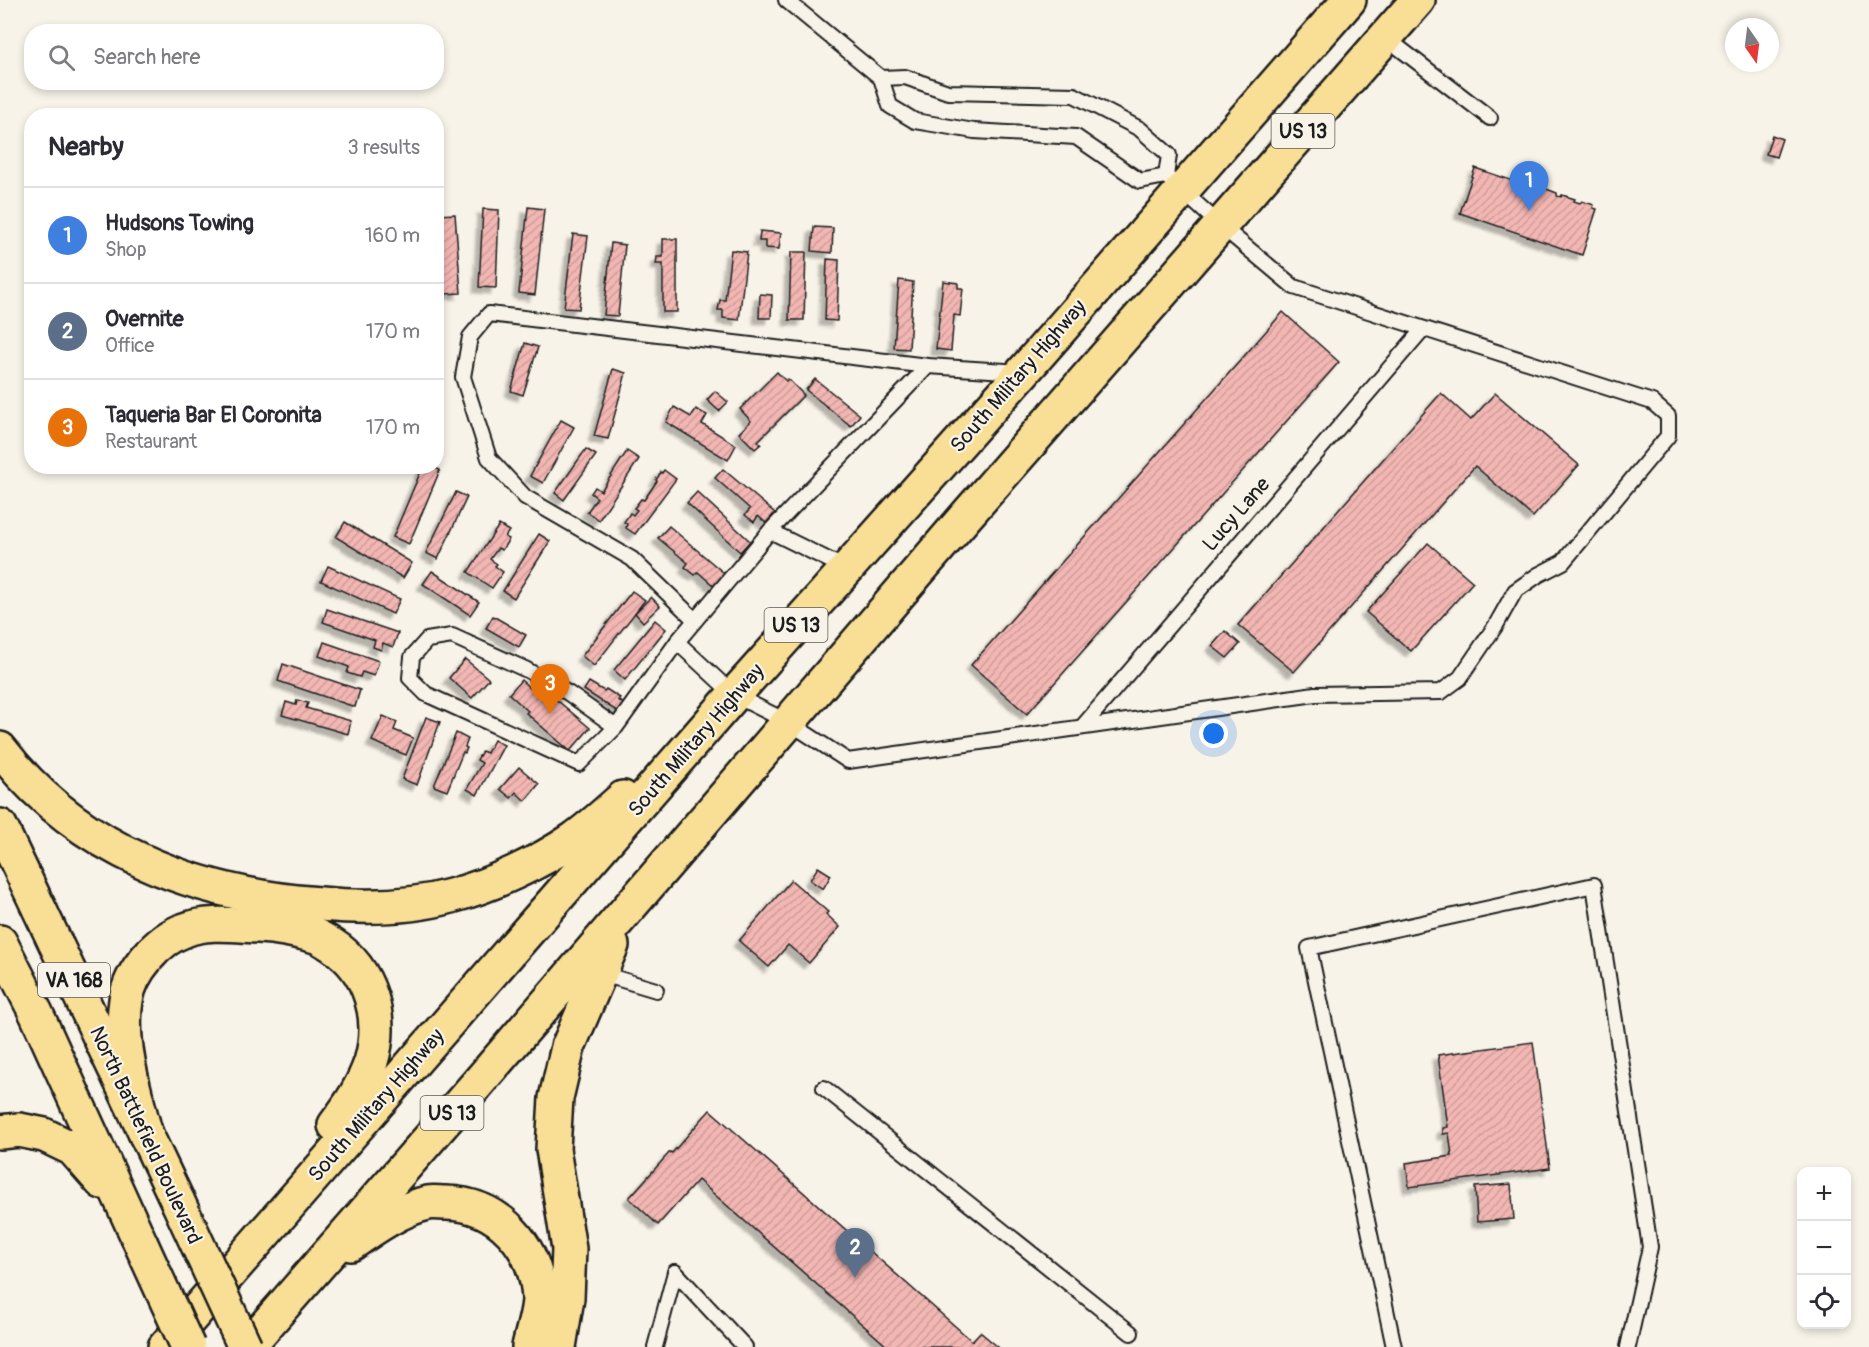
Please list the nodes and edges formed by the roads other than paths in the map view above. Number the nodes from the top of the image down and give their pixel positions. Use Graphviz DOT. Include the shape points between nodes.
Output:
graph roads {
  1 [pos="786,0"];
  2 [pos="1349,0"];
  3 [pos="1418,0"];
  4 [pos="1385,37"];
  5 [pos="881,78"];
  6 [pos="1490,117"];
  7 [pos="1173,183"];
  8 [pos="1220,225"];
  9 [pos="1423,329"];
  10 [pos="928,366"];
  11 [pos="1023,372"];
  12 [pos="770,531"];
  13 [pos="847,569"];
  14 [pos="695,620"];
  15 [pos="677,642"];
  16 [pos="734,695"];
  17 [pos="789,723"];
  18 [pos="616,727"];
  19 [pos="1082,727"];
  20 [pos="0,748"];
  21 [pos="0,826"];
  22 [pos="628,911"];
  23 [pos="0,942"];
  24 [pos="599,973"];
  25 [pos="656,990"];
  26 [pos="824,1089"];
  27 [pos="0,1132"];
  28 [pos="146,1135"];
  29 [pos="141,1244"];
  30 [pos="246,1253"];
  31 [pos="275,1314"];
  32 [pos="1131,1333"];
  33 [pos="165,1347"];
  34 [pos="188,1347"];
  35 [pos="246,1347"];
  36 [pos="529,1347"];
  37 [pos="559,1347"];
  38 [pos="656,1347"];
  39 [pos="745,1347"];
  40 [pos="1394,1347"];
  41 [pos="1628,1347"];
  1 -- 5 [label="lane"];
  2 -- 7 [label="main road, South Military Highway / US 13"];
  3 -- 4 [label="main road, US 13"];
  4 -- 6 [label="lane"];
  4 -- 8 [label="main road, US 13"];
  5 -- 7 [label="lane" via="890,106 915,121 974,131 1076,137 1140,181"];
  5 -- 7 [label="lane" via="905,77 948,92 1074,95 1140,129 1169,155"];
  7 -- 8 [label="lane"];
  7 -- 11 [label="main road, South Military Highway / US 13"];
  8 -- 9 [label="lane" via="1294,287"];
  8 -- 17 [label="main road, US 13"];
  9 -- 19 [label="lane, Lucy Lane"];
  9 -- 19 [label="lane" via="1652,402 1668,416 1668,435 1563,562 1515,591 1460,678 1440,692 1315,693"];
  10 -- 11 [label="lane"];
  10 -- 12 [label="lane"];
  10 -- 14 [label="lane" via="489,314 470,337 463,376 489,458 525,496 632,559"];
  11 -- 13 [label="main road, South Military Highway / US 13"];
  12 -- 13 [label="lane"];
  12 -- 14 [label="lane"];
  13 -- 16 [label="main road, South Military Highway / US 13"];
  14 -- 15 [label="lane"];
  15 -- 16 [label="lane"];
  15 -- 18 [label="lane"];
  16 -- 17 [label="lane"];
  16 -- 20 [label="main road" via="574,839 514,873 451,896 401,906 301,903 244,895 189,880 87,832 46,800"];
  16 -- 30 [label="main road, South Military Highway / US 13"];
  17 -- 19 [label="lane" via="848,760"];
  17 -- 22 [label="main road, US 13"];
  18 -- 18 [label="lane" via="579,764 426,693 410,678 412,657 427,640 452,636 527,670"];
  21 -- 28 [label="main road, North Battlefield Boulevard / VA 168"];
  22 -- 24 [label="main road"];
  22 -- 31 [label="main road, US 13"];
  23 -- 29 [label="main road, VA 168"];
  24 -- 25 [label="lane"];
  24 -- 37 [label="main road" via="568,1047 556,1098 553,1149 568,1249 567,1298"];
  26 -- 32 [label="lane"];
  27 -- 29 [label="main road" via="19,1130 44,1135 73,1149 101,1180"];
  28 -- 30 [label="main road" via="124,1031 126,999 137,970 158,945 185,930 216,924 267,927 318,937 342,952 361,974 373,1000 377,1028 371,1061 358,1092"];
  28 -- 35 [label="main road, North Battlefield Boulevard / VA 168, bridge"];
  29 -- 34 [label="main road, VA 168, bridge"];
  30 -- 33 [label="main road, South Military Highway / US 13"];
  31 -- 35 [label="main road, US 13"];
  31 -- 36 [label="main road" via="353,1243 397,1214 428,1203 462,1203 492,1215 518,1238 534,1267 539,1300"];
  38 -- 39 [label="lane" via="675,1272"];
  40 -- 41 [label="lane" via="1309,948 1594,885 1650,1247"];
}
